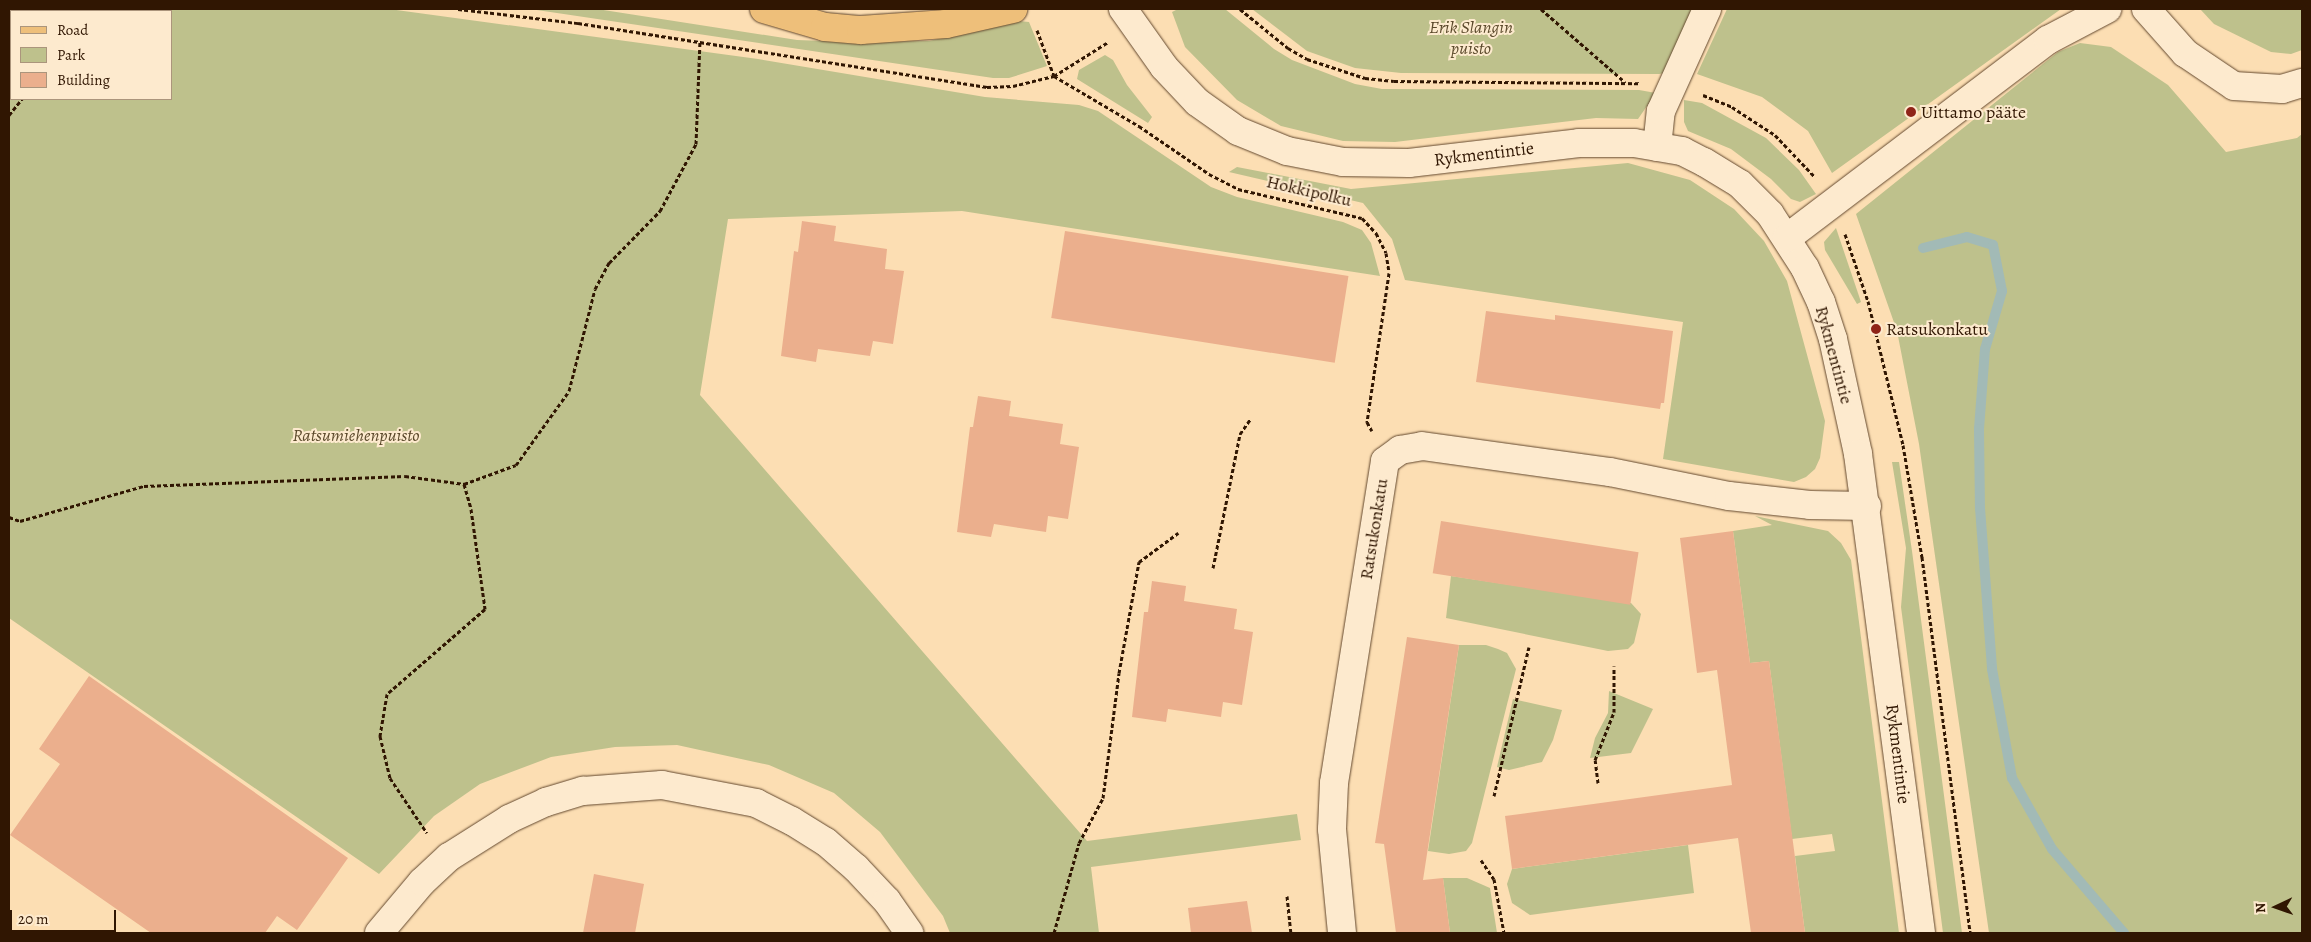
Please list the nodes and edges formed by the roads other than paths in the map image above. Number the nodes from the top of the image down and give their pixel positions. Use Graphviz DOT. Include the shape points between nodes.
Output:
graph roads {
  1 [pos="764,9"];
  2 [pos="1013,9"];
  3 [pos="1123,9"];
  4 [pos="1707,9"];
  5 [pos="2107,9"];
  6 [pos="2146,9"];
  7 [pos="2302,83"];
  8 [pos="1657,147"];
  9 [pos="1787,238"];
  10 [pos="1867,506"];
  11 [pos="379,933"];
  12 [pos="909,933"];
  13 [pos="1342,933"];
  14 [pos="1921,933"];
  1 -- 2 [label="main road" via="825,27 861,30 946,24"];
  3 -- 8 [label="street, Rykmentintie" via="1164,67 1197,102 1238,131 1287,151 1343,162 1402,164 1579,143 1634,143"];
  4 -- 8 [label="street" via="1661,111"];
  5 -- 9 [label="street" via="2048,40"];
  6 -- 7 [label="street" via="2185,53 2234,86 2282,89"];
  8 -- 9 [label="street, Rykmentintie" via="1682,152 1722,171 1755,197"];
  9 -- 10 [label="street, Rykmentintie" via="1821,302 1833,339"];
  10 -- 13 [label="street, Ratsukonkatu" via="1810,505 1729,496 1610,472 1422,446 1400,450 1386,461 1334,783 1332,829"];
  10 -- 14 [label="street, Rykmentintie"];
  11 -- 12 [label="street" via="422,882 481,834 546,802 583,791 662,785 756,803 826,842 887,901"];
}
